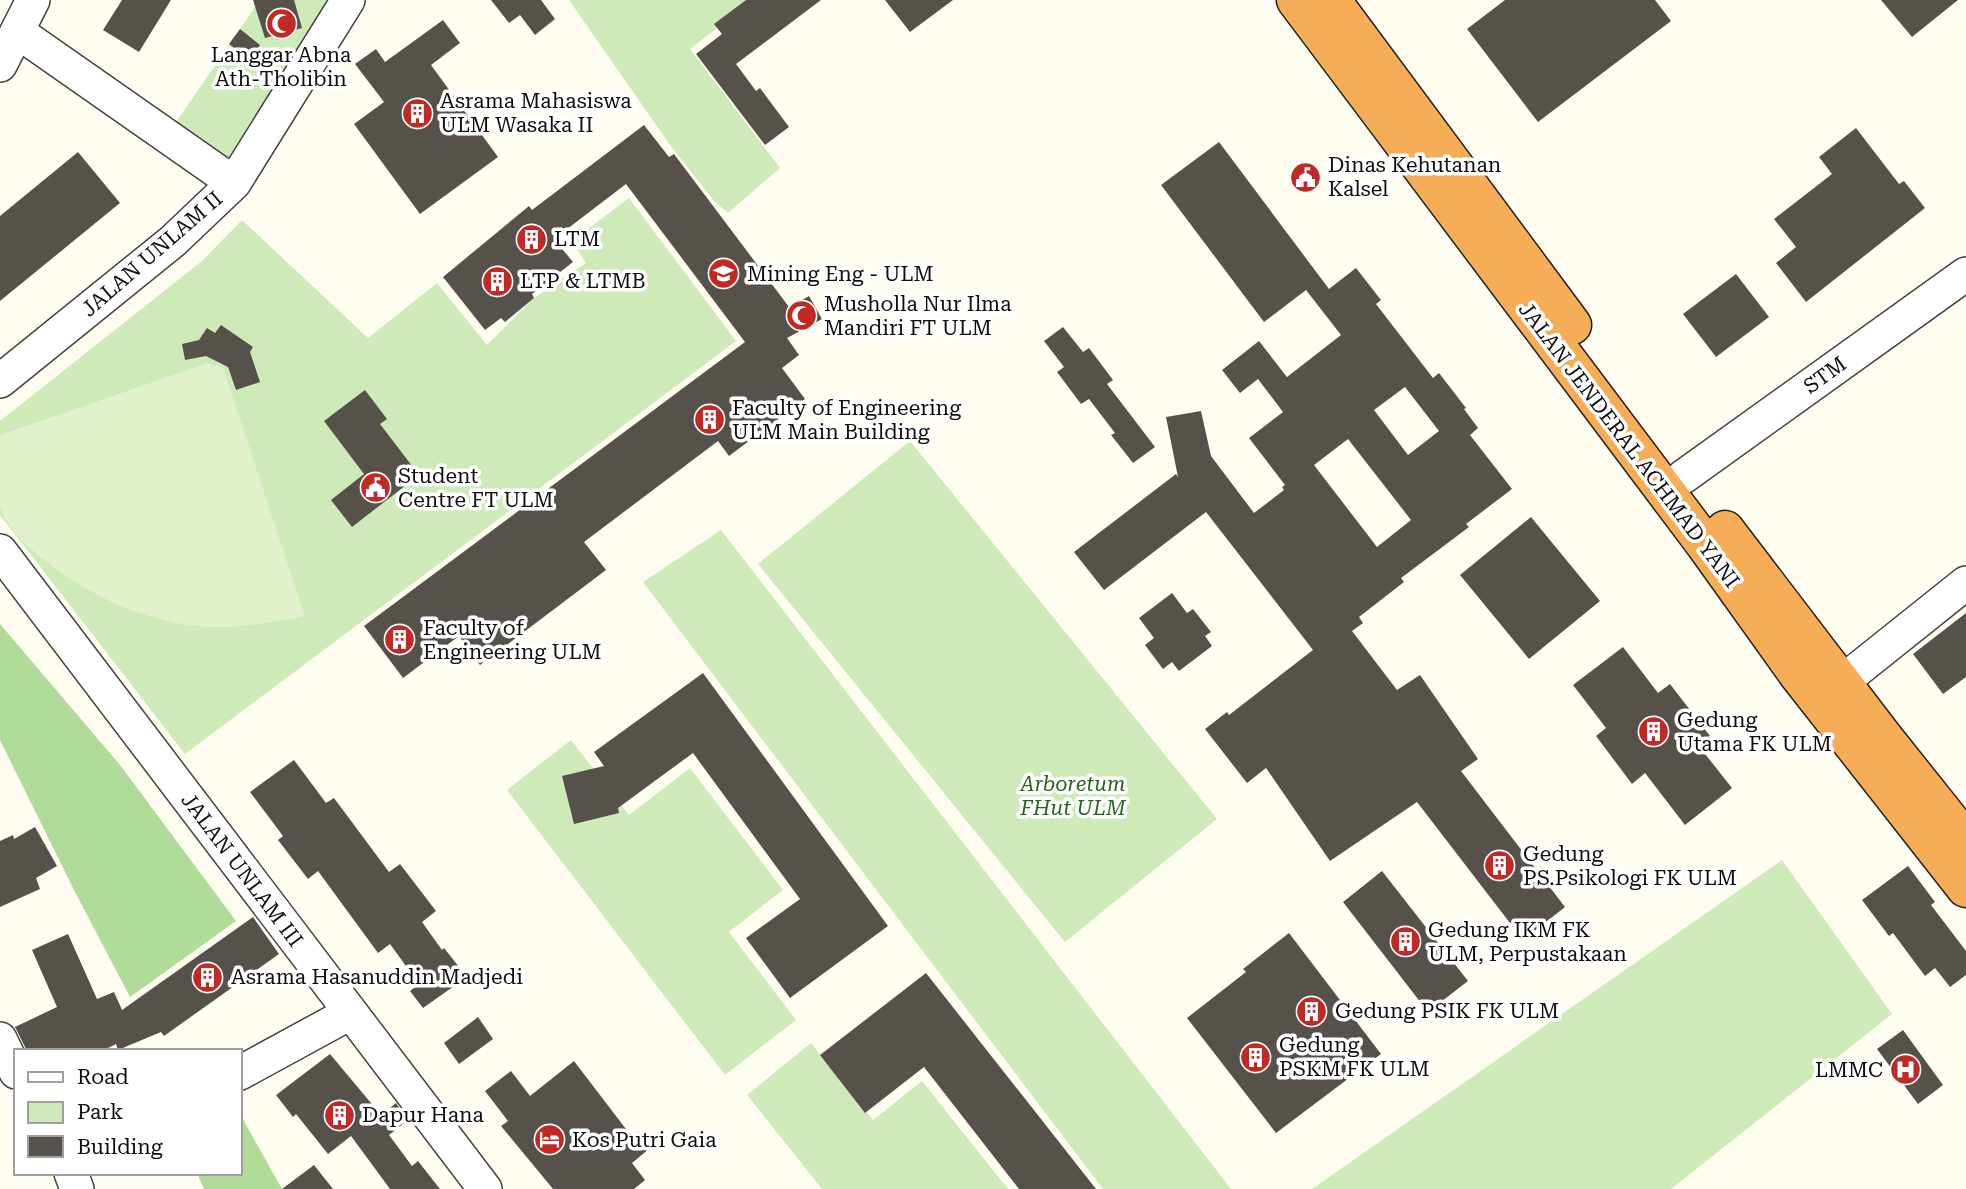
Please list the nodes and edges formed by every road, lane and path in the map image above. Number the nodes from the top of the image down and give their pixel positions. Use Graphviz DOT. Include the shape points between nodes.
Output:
graph roads {
  1 [pos="33,0"];
  2 [pos="348,0"];
  3 [pos="1296,0"];
  4 [pos="1331,0"];
  5 [pos="18,32"];
  6 [pos="0,65"];
  7 [pos="234,183"];
  8 [pos="1966,274"];
  9 [pos="0,381"];
  10 [pos="1684,477"];
  11 [pos="0,551"];
  12 [pos="1966,583"];
  13 [pos="1821,671"];
  14 [pos="1871,745"];
  15 [pos="1966,841"];
  16 [pos="1966,888"];
  17 [pos="350,1013"];
  18 [pos="0,1039"];
  19 [pos="14,1068"];
  20 [pos="242,1072"];
  21 [pos="485,1189"];
  1 -- 5 [label="street"];
  2 -- 7 [label="street, JALAN UNLAM II"];
  3 -- 13 [label="highway, JALAN JENDERAL ACHMAD YANI" via="1704,544"];
  4 -- 10 [label="highway, JALAN JENDERAL ACHMAD YANI"];
  5 -- 6 [label="street"];
  5 -- 7 [label="street"];
  7 -- 9 [label="street, JALAN UNLAM II" via="173,240"];
  8 -- 10 [label="street, STM"];
  10 -- 13 [label="highway, JALAN JENDERAL ACHMAD YANI"];
  11 -- 17 [label="street, JALAN UNLAM III"];
  12 -- 13 [label="street"];
  13 -- 14 [label="highway, JALAN JENDERAL ACHMAD YANI"];
  14 -- 15 [label="highway, JALAN JENDERAL ACHMAD YANI"];
  14 -- 16 [label="highway, JALAN JENDERAL ACHMAD YANI"];
  17 -- 20 [label="street"];
  17 -- 21 [label="street, JALAN UNLAM III"];
  18 -- 19 [label="street"];
}
